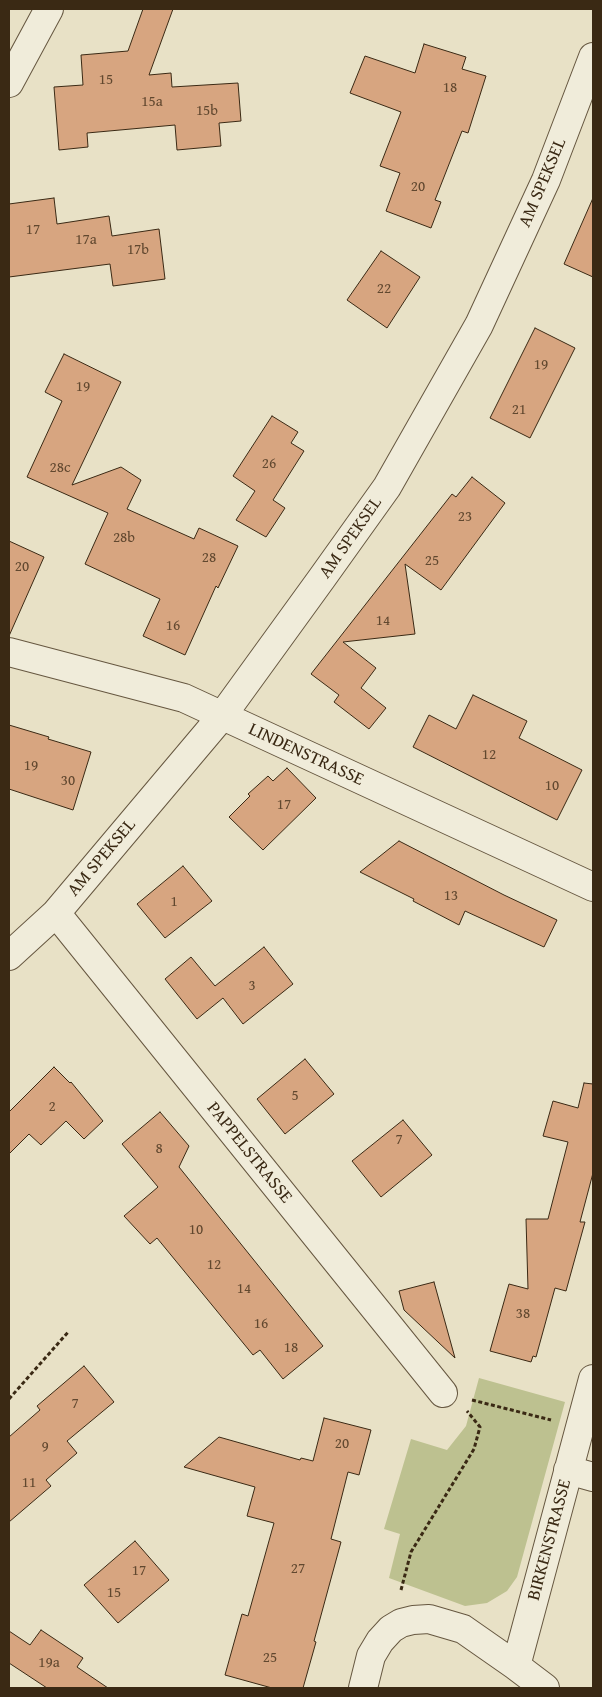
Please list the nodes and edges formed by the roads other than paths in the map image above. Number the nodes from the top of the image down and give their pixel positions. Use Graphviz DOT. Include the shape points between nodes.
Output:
graph roads {
  1 [pos="49,9"];
  2 [pos="593,57"];
  3 [pos="9,83"];
  4 [pos="9,652"];
  5 [pos="222,716"];
  6 [pos="593,887"];
  7 [pos="56,913"];
  8 [pos="9,956"];
  9 [pos="593,1379"];
  10 [pos="442,1393"];
  11 [pos="581,1474"];
  12 [pos="516,1666"];
  13 [pos="363,1688"];
  14 [pos="545,1688"];
  1 -- 3 [label="street"];
  2 -- 5 [label="street, AM SPEKSEL" via="546,180 479,325 387,487"];
  4 -- 5 [label="street, LINDENSTRASSE" via="184,698"];
  5 -- 6 [label="street, LINDENSTRASSE"];
  5 -- 7 [label="street, AM SPEKSEL"];
  7 -- 8 [label="street, AM SPEKSEL"];
  7 -- 10 [label="street, PAPPELSTRASSE"];
  9 -- 11 [label="street, BIRKENSTRASSE" via="580,1428"];
  11 -- 12 [label="street, BIRKENSTRASSE"];
  12 -- 13 [label="street" via="464,1629 429,1619 413,1620 391,1629 380,1641 371,1656"];
  12 -- 14 [label="street"];
}
